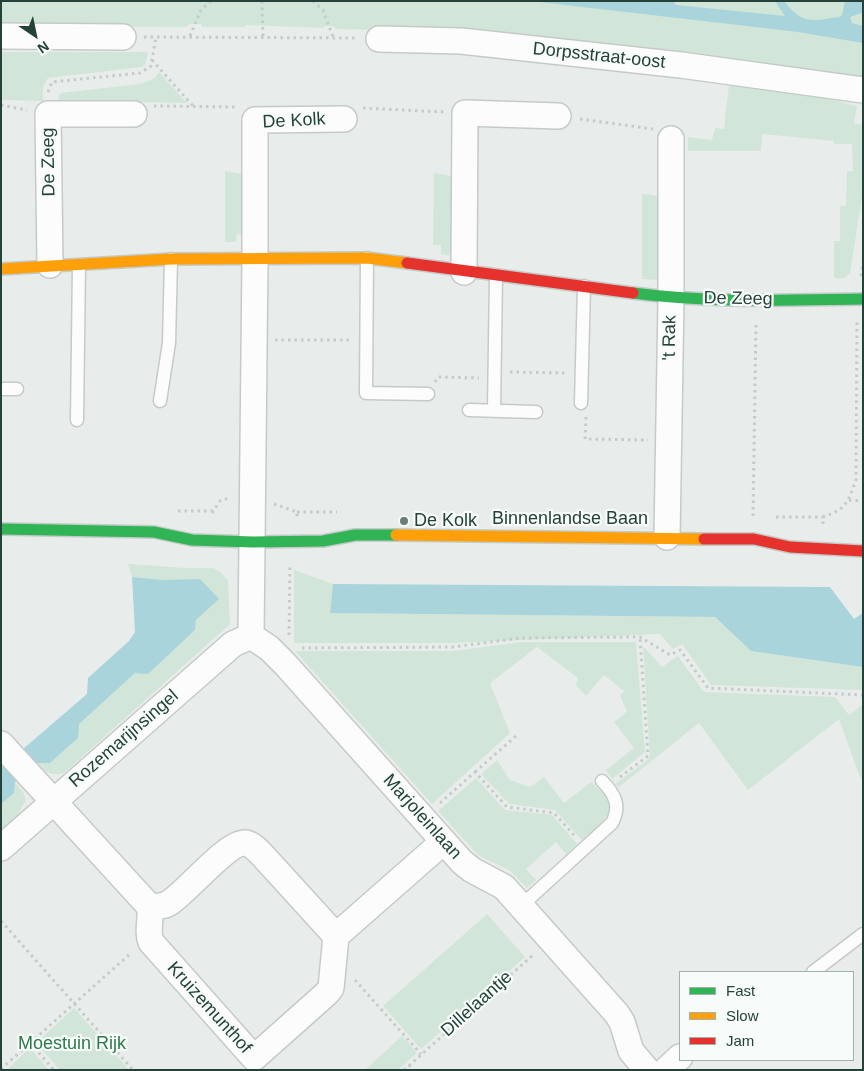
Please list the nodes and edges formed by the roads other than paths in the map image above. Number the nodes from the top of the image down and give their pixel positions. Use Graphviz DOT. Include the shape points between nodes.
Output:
graph roads {
  1 [pos="1,36"];
  2 [pos="123,37"];
  3 [pos="379,39"];
  4 [pos="863,90"];
  5 [pos="134,114"];
  6 [pos="558,116"];
  7 [pos="344,119"];
  8 [pos="671,139"];
  9 [pos="367,258"];
  10 [pos="171,259"];
  11 [pos="255,260"];
  12 [pos="50,265"];
  13 [pos="79,265"];
  14 [pos="1,269"];
  15 [pos="464,272"];
  16 [pos="496,276"];
  17 [pos="584,286"];
  18 [pos="671,298"];
  19 [pos="860,300"];
  20 [pos="1,389"];
  21 [pos="17,389"];
  22 [pos="428,394"];
  23 [pos="160,401"];
  24 [pos="581,404"];
  25 [pos="469,410"];
  26 [pos="494,410"];
  27 [pos="536,412"];
  28 [pos="77,420"];
  29 [pos="178,526"];
  30 [pos="334,527"];
  31 [pos="253,529"];
  32 [pos="1,530"];
  33 [pos="779,531"];
  34 [pos="154,532"];
  35 [pos="355,535"];
  36 [pos="667,536"];
  37 [pos="754,538"];
  38 [pos="863,551"];
  39 [pos="270,644"];
  40 [pos="4,747"];
  41 [pos="605,784"];
  42 [pos="54,802"];
  43 [pos="443,842"];
  44 [pos="1,848"];
  45 [pos="521,906"];
  46 [pos="150,907"];
  47 [pos="863,934"];
  48 [pos="336,936"];
  49 [pos="814,971"];
  50 [pos="679,1058"];
  51 [pos="647,1070"];
  52 [pos="666,1070"];
  1 -- 2 [label="street"];
  3 -- 4 [label="street, Dorpsstraat-oost" via="461,41 681,65"];
  5 -- 12 [label="street, De Zeeg" via="48,114"];
  6 -- 15 [label="street" via="464,113"];
  7 -- 11 [label="street, De Kolk" via="255,120"];
  8 -- 18 [label="street, 't Rak"];
  9 -- 11 [label="street, De Zeeg"];
  9 -- 15 [label="street, De Zeeg"];
  9 -- 22 [label="lane" via="366,393"];
  10 -- 11 [label="street, De Zeeg"];
  10 -- 13 [label="street, De Zeeg"];
  10 -- 23 [label="lane" via="169,343"];
  11 -- 31 [label="street, De Kolk"];
  12 -- 13 [label="street, De Zeeg"];
  12 -- 14 [label="street, De Zeeg"];
  13 -- 28 [label="lane"];
  15 -- 16 [label="street, De Zeeg"];
  16 -- 17 [label="street, De Zeeg"];
  16 -- 26 [label="lane"];
  17 -- 18 [label="street, De Zeeg"];
  17 -- 24 [label="lane"];
  18 -- 19 [label="street, De Zeeg"];
  18 -- 36 [label="street, 't Rak"];
  20 -- 21 [label="lane"];
  25 -- 26 [label="lane"];
  26 -- 27 [label="lane"];
  29 -- 34 [label="street, Binnenlandse Baan"];
  30 -- 35 [label="street, Binnenlandse Baan"];
  31 -- 34 [label="street, Binnenlandse Baan" via="192,540"];
  31 -- 35 [label="street, Binnenlandse Baan" via="323,541"];
  31 -- 39 [label="street"];
  32 -- 34 [label="street, Binnenlandse Baan"];
  33 -- 37 [label="street, Binnenlandse Baan"];
  35 -- 36 [label="street, Binnenlandse Baan"];
  36 -- 37 [label="street, Binnenlandse Baan"];
  37 -- 38 [label="street, Binnenlandse Baan" via="790,547"];
  39 -- 42 [label="street, Rozemarijnsingel" via="233,644"];
  39 -- 43 [label="street, Marjoleinlaan"];
  40 -- 42 [label="street"];
  41 -- 45 [label="lane" via="616,798 617,806 610,826"];
  42 -- 44 [label="street, Rozemarijnsingel"];
  42 -- 46 [label="street"];
  43 -- 45 [label="street, Marjoleinlaan" via="467,867 501,885"];
  43 -- 48 [label="street"];
  45 -- 51 [label="street, Marjoleinlaan" via="617,1014 631,1051"];
  46 -- 48 [label="street" via="168,904 220,857 246,843 264,857"];
  46 -- 48 [label="street, Kruizemunthof" via="149,937 155,947 254,1058 331,988"];
  47 -- 49 [label="lane"];
  50 -- 52 [label="street"];
}
